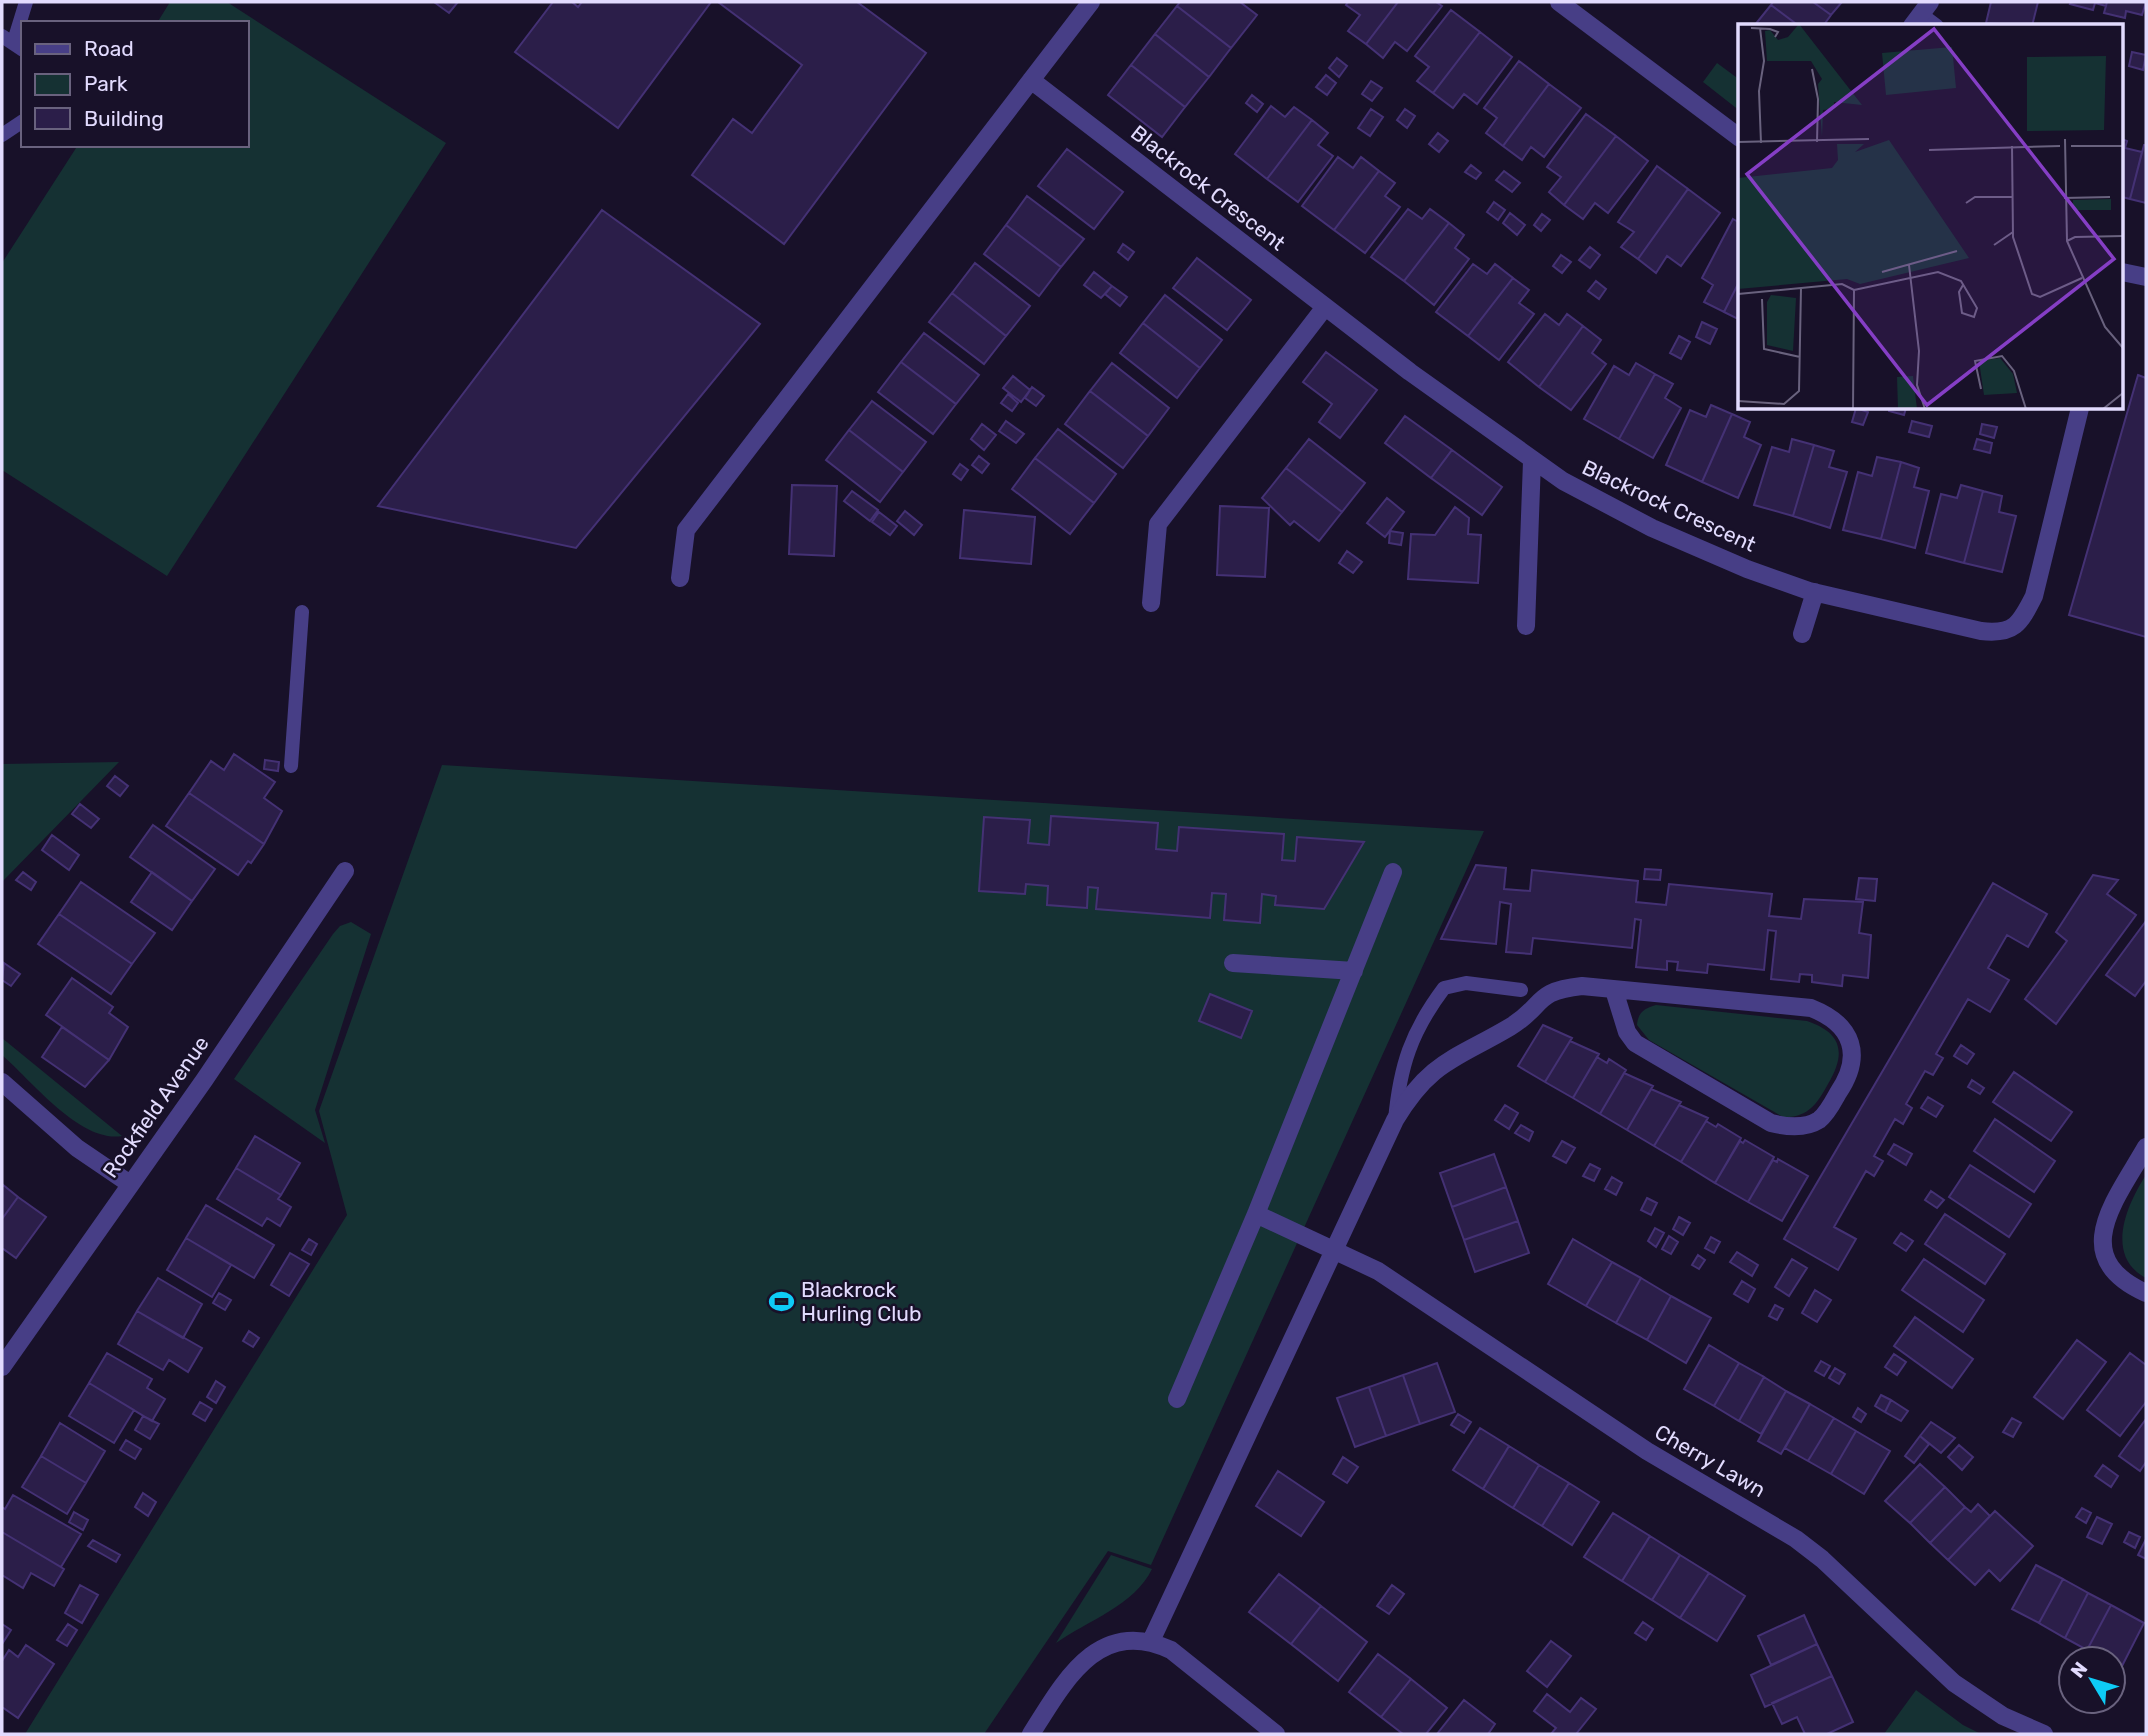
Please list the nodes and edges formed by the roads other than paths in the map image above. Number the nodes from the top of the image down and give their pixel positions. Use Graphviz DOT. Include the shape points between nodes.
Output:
graph roads {
  1 [pos="26,2"];
  2 [pos="1091,2"];
  3 [pos="1568,4"];
  4 [pos="13,43"];
  5 [pos="1031,80"];
  6 [pos="21,122"];
  7 [pos="2,135"];
  8 [pos="1738,136"];
  9 [pos="2124,272"];
  10 [pos="2146,277"];
  11 [pos="1325,307"];
  12 [pos="2080,410"];
  13 [pos="1532,461"];
  14 [pos="680,579"];
  15 [pos="1815,592"];
  16 [pos="1151,603"];
  17 [pos="302,612"];
  18 [pos="1525,626"];
  19 [pos="1802,634"];
  20 [pos="291,766"];
  21 [pos="345,871"];
  22 [pos="1394,872"];
  23 [pos="1233,963"];
  24 [pos="1354,971"];
  25 [pos="1521,990"];
  26 [pos="1614,990"];
  27 [pos="2,1082"];
  28 [pos="1395,1120"];
  29 [pos="2146,1147"];
  30 [pos="130,1184"];
  31 [pos="1256,1214"];
  32 [pos="1334,1250"];
  33 [pos="2146,1293"];
  34 [pos="2,1367"];
  35 [pos="1177,1399"];
  36 [pos="1152,1641"];
  37 [pos="1031,1734"];
  38 [pos="1276,1734"];
  39 [pos="2044,1734"];
  1 -- 4 [label="lane"];
  2 -- 5 [label="street"];
  3 -- 8 [label="street"];
  5 -- 11 [label="street, Blackrock Crescent"];
  5 -- 14 [label="street" via="686,530"];
  6 -- 7 [label="lane"];
  9 -- 10 [label="street"];
  11 -- 13 [label="street, Blackrock Crescent"];
  11 -- 16 [label="street" via="1158,524"];
  12 -- 15 [label="street, Blackrock Crescent" via="2034,596 2014,627 2000,633 1981,631"];
  13 -- 15 [label="street, Blackrock Crescent" via="1657,530"];
  13 -- 18 [label="street"];
  15 -- 19 [label="street"];
  17 -- 20 [label="lane"];
  21 -- 30 [label="street, Rockfield Avenue"];
  22 -- 24 [label="street"];
  23 -- 24 [label="street"];
  24 -- 31 [label="street"];
  25 -- 28 [label="lane" via="1466,983 1444,988 1429,1007 1399,1076"];
  26 -- 26 [label="street" via="1635,1043 1772,1123 1796,1127 1819,1120 1851,1071 1853,1046 1846,1034 1831,1017 1811,1009"];
  26 -- 28 [label="street" via="1582,986 1547,994 1513,1026 1430,1073"];
  27 -- 30 [label="street" via="77,1148"];
  28 -- 32 [label="street"];
  29 -- 33 [label="street" via="2106,1215 2102,1236 2106,1260 2116,1275"];
  30 -- 34 [label="street, Rockfield Avenue"];
  31 -- 32 [label="street, Cherry Lawn"];
  31 -- 35 [label="street"];
  32 -- 36 [label="street"];
  32 -- 39 [label="street, Cherry Lawn" via="1378,1271 1647,1451 1796,1539 1954,1683 2003,1716"];
  36 -- 37 [label="street" via="1118,1642 1080,1662"];
  36 -- 38 [label="street" via="1171,1650"];
}
